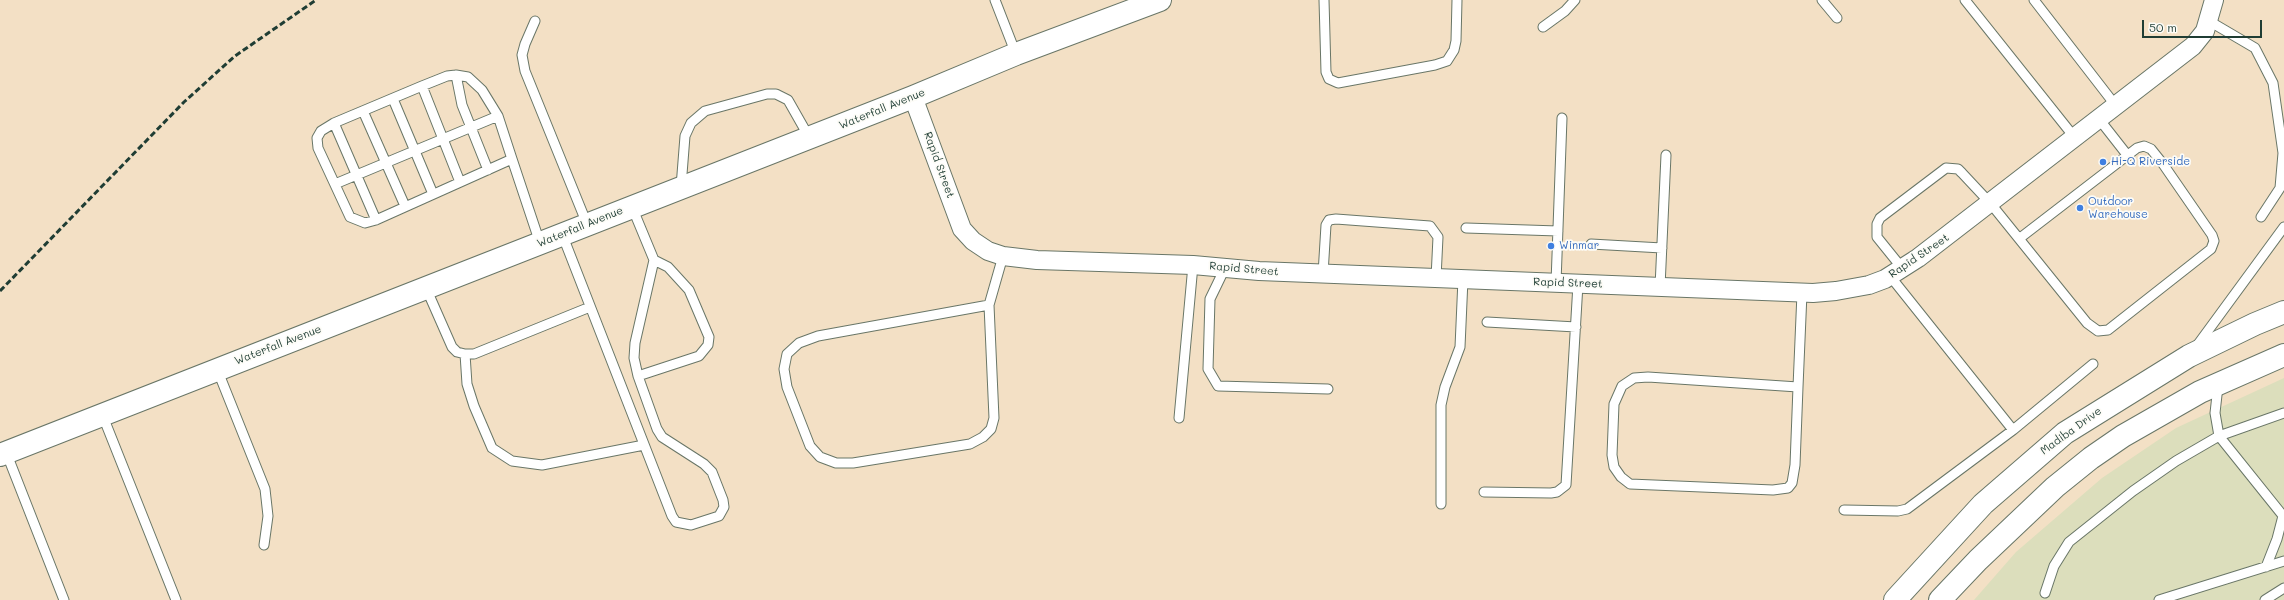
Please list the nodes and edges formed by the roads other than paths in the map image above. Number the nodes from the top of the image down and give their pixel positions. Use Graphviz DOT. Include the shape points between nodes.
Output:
graph roads {
  1 [pos="995,0"];
  2 [pos="1160,0"];
  3 [pos="1324,0"];
  4 [pos="1457,0"];
  5 [pos="1575,0"];
  6 [pos="1822,0"];
  7 [pos="1965,0"];
  8 [pos="2034,0"];
  9 [pos="2214,0"];
  10 [pos="1837,18"];
  11 [pos="535,21"];
  12 [pos="2209,21"];
  13 [pos="1543,27"];
  14 [pos="1016,54"];
  15 [pos="456,75"];
  16 [pos="422,86"];
  17 [pos="913,96"];
  18 [pos="393,98"];
  19 [pos="2116,106"];
  20 [pos="363,111"];
  21 [pos="498,116"];
  22 [pos="1562,118"];
  23 [pos="2099,119"];
  24 [pos="334,123"];
  25 [pos="471,128"];
  26 [pos="809,137"];
  27 [pos="2075,138"];
  28 [pos="443,139"];
  29 [pos="414,151"];
  30 [pos="1666,156"];
  31 [pos="2128,156"];
  32 [pos="512,159"];
  33 [pos="386,163"];
  34 [pos="488,170"];
  35 [pos="357,175"];
  36 [pos="460,182"];
  37 [pos="335,184"];
  38 [pos="681,187"];
  39 [pos="433,194"];
  40 [pos="1991,204"];
  41 [pos="405,206"];
  42 [pos="632,207"];
  43 [pos="2261,217"];
  44 [pos="376,220"];
  45 [pos="587,224"];
  46 [pos="2284,227"];
  47 [pos="1466,228"];
  48 [pos="1558,231"];
  49 [pos="562,234"];
  50 [pos="2020,238"];
  51 [pos="540,243"];
  52 [pos="1591,244"];
  53 [pos="1662,248"];
  54 [pos="1003,256"];
  55 [pos="654,260"];
  56 [pos="1193,265"];
  57 [pos="1225,268"];
  58 [pos="1896,272"];
  59 [pos="1323,274"];
  60 [pos="1436,278"];
  61 [pos="1463,279"];
  62 [pos="1556,283"];
  63 [pos="1578,284"];
  64 [pos="1660,287"];
  65 [pos="426,288"];
  66 [pos="1802,293"];
  67 [pos="989,305"];
  68 [pos="590,306"];
  69 [pos="2284,312"];
  70 [pos="1487,322"];
  71 [pos="1576,327"];
  72 [pos="465,354"];
  73 [pos="2284,355"];
  74 [pos="2189,356"];
  75 [pos="2093,364"];
  76 [pos="217,369"];
  77 [pos="638,376"];
  78 [pos="2218,383"];
  79 [pos="1798,387"];
  80 [pos="1328,388"];
  81 [pos="2284,413"];
  82 [pos="102,414"];
  83 [pos="1179,418"];
  84 [pos="2013,430"];
  85 [pos="2219,436"];
  86 [pos="644,445"];
  87 [pos="3,453"];
  88 [pos="1484,492"];
  89 [pos="1441,504"];
  90 [pos="1844,510"];
  91 [pos="2283,517"];
  92 [pos="264,545"];
  93 [pos="2284,561"];
  94 [pos="2266,567"];
  95 [pos="2284,588"];
  96 [pos="2045,593"];
  97 [pos="64,600"];
  98 [pos="176,600"];
  99 [pos="1895,600"];
  100 [pos="1940,600"];
  101 [pos="2159,600"];
  102 [pos="2265,600"];
  1 -- 14 [label="lane"];
  2 -- 14 [label="street, Waterfall Avenue"];
  3 -- 4 [label="lane" via="1326,72 1329,79 1338,83 1447,61 1456,41"];
  5 -- 13 [label="lane"];
  6 -- 10 [label="lane"];
  7 -- 27 [label="lane"];
  8 -- 19 [label="lane"];
  9 -- 12 [label="street, Rapid Street"];
  11 -- 45 [label="lane" via="524,44 522,55 525,71"];
  12 -- 19 [label="street, Rapid Street" via="2205,31 2193,46"];
  12 -- 43 [label="lane" via="2255,48 2272,83 2284,153 2280,188"];
  14 -- 17 [label="street, Waterfall Avenue"];
  15 -- 16 [label="lane"];
  15 -- 21 [label="lane" via="468,77 476,82"];
  15 -- 25 [label="lane" via="458,92"];
  16 -- 18 [label="lane"];
  16 -- 28 [label="lane"];
  17 -- 26 [label="street, Waterfall Avenue"];
  17 -- 54 [label="street, Rapid Street" via="962,229 973,241 988,251"];
  18 -- 20 [label="lane"];
  18 -- 29 [label="lane"];
  19 -- 23 [label="street, Rapid Street"];
  20 -- 24 [label="lane"];
  20 -- 33 [label="lane"];
  21 -- 25 [label="lane"];
  21 -- 32 [label="lane"];
  22 -- 48 [label="lane"];
  23 -- 27 [label="street, Rapid Street"];
  23 -- 31 [label="lane"];
  24 -- 35 [label="lane"];
  24 -- 37 [label="lane" via="321,131 317,138 318,148"];
  25 -- 28 [label="lane"];
  25 -- 34 [label="lane"];
  26 -- 38 [label="street, Waterfall Avenue"];
  26 -- 38 [label="lane" via="788,100 776,94 767,94 705,111 691,123 685,136"];
  27 -- 40 [label="street, Rapid Street"];
  28 -- 29 [label="lane"];
  28 -- 36 [label="lane"];
  29 -- 33 [label="lane"];
  29 -- 39 [label="lane"];
  30 -- 53 [label="lane"];
  31 -- 50 [label="lane"];
  31 -- 50 [label="lane" via="2141,147 2151,149 2212,235 2213,245 2108,330 2100,332 2092,328"];
  32 -- 34 [label="lane"];
  32 -- 51 [label="lane"];
  33 -- 35 [label="lane"];
  33 -- 41 [label="lane"];
  34 -- 36 [label="lane"];
  35 -- 37 [label="lane"];
  35 -- 44 [label="lane"];
  36 -- 39 [label="lane"];
  37 -- 44 [label="lane" via="350,217 365,222"];
  38 -- 42 [label="street, Waterfall Avenue"];
  39 -- 41 [label="lane"];
  40 -- 50 [label="lane"];
  40 -- 58 [label="street, Rapid Street"];
  40 -- 58 [label="lane" via="1958,169 1942,170 1880,218 1877,224 1877,237"];
  41 -- 44 [label="lane"];
  42 -- 45 [label="street, Waterfall Avenue"];
  42 -- 55 [label="lane"];
  45 -- 49 [label="street, Waterfall Avenue"];
  46 -- 74 [label="lane"];
  47 -- 48 [label="lane"];
  48 -- 62 [label="lane"];
  49 -- 51 [label="street, Waterfall Avenue"];
  49 -- 68 [label="lane"];
  51 -- 65 [label="street, Waterfall Avenue"];
  52 -- 53 [label="lane"];
  53 -- 64 [label="lane"];
  54 -- 56 [label="street, Rapid Street" via="1038,260"];
  54 -- 67 [label="lane"];
  55 -- 77 [label="lane" via="635,343 634,358"];
  55 -- 77 [label="lane" via="668,267 689,290 708,330 708,345 699,356"];
  56 -- 57 [label="street, Rapid Street"];
  56 -- 83 [label="lane"];
  57 -- 59 [label="street, Rapid Street"];
  57 -- 80 [label="lane" via="1210,299 1208,369 1218,386"];
  58 -- 66 [label="street, Rapid Street" via="1869,285 1856,288 1836,292"];
  58 -- 84 [label="lane"];
  59 -- 60 [label="street, Rapid Street"];
  59 -- 60 [label="lane" via="1326,225 1329,220 1336,219 1430,226 1438,237"];
  60 -- 61 [label="street, Rapid Street"];
  61 -- 62 [label="street, Rapid Street"];
  61 -- 89 [label="lane" via="1460,347 1445,387 1442,405"];
  62 -- 63 [label="street, Rapid Street"];
  63 -- 64 [label="street, Rapid Street"];
  63 -- 71 [label="lane"];
  64 -- 66 [label="street, Rapid Street"];
  65 -- 72 [label="lane" via="452,347 457,352"];
  65 -- 76 [label="street, Waterfall Avenue"];
  66 -- 79 [label="lane"];
  67 -- 67 [label="lane" via="994,418 991,429 983,436 970,444 853,463 836,463 820,457 810,446 786,387 784,370 786,354 799,343 818,336"];
  68 -- 72 [label="lane" via="474,354"];
  68 -- 86 [label="lane"];
  69 -- 74 [label="street, Madiba Drive"];
  70 -- 71 [label="lane"];
  71 -- 88 [label="lane" via="1566,485 1562,490 1551,494"];
  72 -- 86 [label="lane" via="467,384 492,448 512,461 542,465"];
  73 -- 78 [label="street"];
  74 -- 99 [label="street, Madiba Drive" via="2093,413 2034,458 1983,504"];
  75 -- 84 [label="lane"];
  76 -- 82 [label="street, Waterfall Avenue"];
  76 -- 92 [label="lane" via="265,488 268,516"];
  77 -- 86 [label="lane" via="662,437 712,472 724,500 724,507 719,516 691,525 676,522"];
  78 -- 85 [label="lane" via="2215,404"];
  78 -- 100 [label="street" via="2123,436 2061,482 1978,560"];
  79 -- 79 [label="lane" via="1634,378 1622,386 1614,404 1614,466 1621,478 1630,484 1772,490 1788,488 1794,477"];
  81 -- 85 [label="lane"];
  82 -- 87 [label="street, Waterfall Avenue"];
  82 -- 98 [label="lane"];
  84 -- 90 [label="lane" via="1907,509 1898,512"];
  85 -- 91 [label="lane"];
  85 -- 96 [label="lane" via="2160,472 2069,542 2054,566"];
  87 -- 97 [label="lane"];
  91 -- 94 [label="lane"];
  93 -- 94 [label="lane"];
  94 -- 101 [label="lane"];
  95 -- 102 [label="lane"];
}
